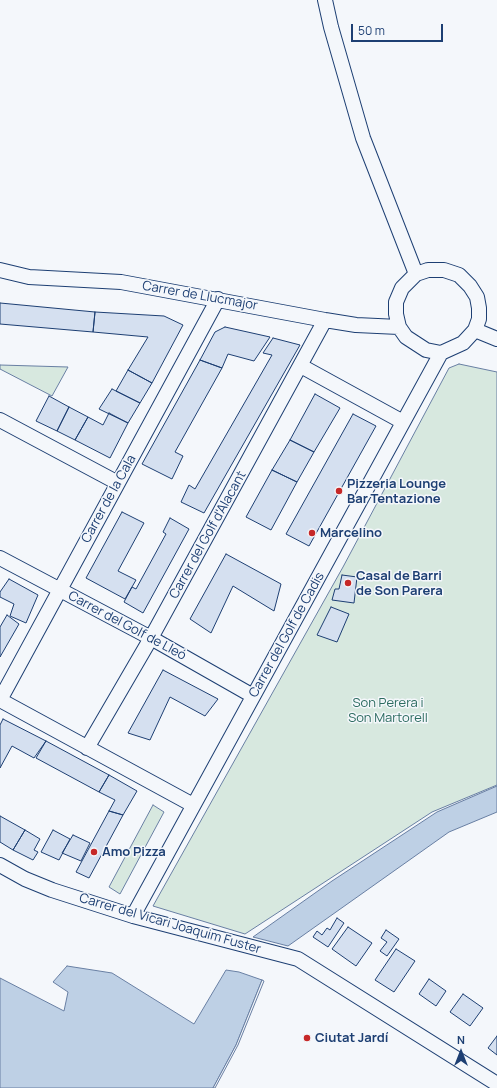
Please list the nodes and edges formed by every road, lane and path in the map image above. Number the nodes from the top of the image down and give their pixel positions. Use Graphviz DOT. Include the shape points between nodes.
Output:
graph roads {
  1 [pos="325,0"];
  2 [pos="0,270"];
  3 [pos="416,274"];
  4 [pos="218,299"];
  5 [pos="325,320"];
  6 [pos="399,327"];
  7 [pos="475,330"];
  8 [pos="497,339"];
  9 [pos="441,353"];
  10 [pos="301,366"];
  11 [pos="0,420"];
  12 [pos="403,422"];
  13 [pos="118,483"];
  14 [pos="0,558"];
  15 [pos="60,590"];
  16 [pos="151,638"];
  17 [pos="253,696"];
  18 [pos="0,700"];
  19 [pos="87,748"];
  20 [pos="193,805"];
  21 [pos="0,865"];
  22 [pos="133,916"];
  23 [pos="497,1084"];
  1 -- 3 [label="street" via="363,138"];
  2 -- 4 [label="street, Carrer de Llucmajor" via="29,276 121,282"];
  3 -- 6 [label="street" via="402,288 396,302"];
  3 -- 7 [label="street" via="428,270 444,270 464,280 477,297 479,319"];
  4 -- 5 [label="street, Carrer de Llucmajor"];
  4 -- 13 [label="street, Carrer de la Cala"];
  5 -- 6 [label="street, Carrer de Llucmajor" via="356,325"];
  5 -- 10 [label="street, Carrer del Golf d'Alacant"];
  6 -- 9 [label="street" via="406,337 426,350"];
  7 -- 8 [label="street"];
  7 -- 9 [label="street" via="463,343"];
  9 -- 12 [label="street, Carrer del Golf de Cadis"];
  10 -- 12 [label="street"];
  10 -- 16 [label="street, Carrer del Golf d'Alacant"];
  11 -- 13 [label="street"];
  12 -- 17 [label="street, Carrer del Golf de Cadis"];
  13 -- 15 [label="street, Carrer de la Cala"];
  14 -- 15 [label="street, Carrer del Golf de Lleó"];
  15 -- 16 [label="street, Carrer del Golf de Lleó"];
  15 -- 18 [label="street, Carrer de la Cala"];
  16 -- 17 [label="street, Carrer del Golf de Lleó"];
  16 -- 19 [label="street, Carrer del Golf d'Alacant"];
  17 -- 20 [label="street, Carrer del Golf de Cadis"];
  18 -- 19 [label="street"];
  19 -- 20 [label="street"];
  20 -- 22 [label="street, Carrer del Golf de Cadis"];
  21 -- 22 [label="street, Carrer del Vicari Joaquim Fuster" via="52,890"];
  22 -- 23 [label="street, Carrer del Vicari Joaquim Fuster" via="298,959"];
}
